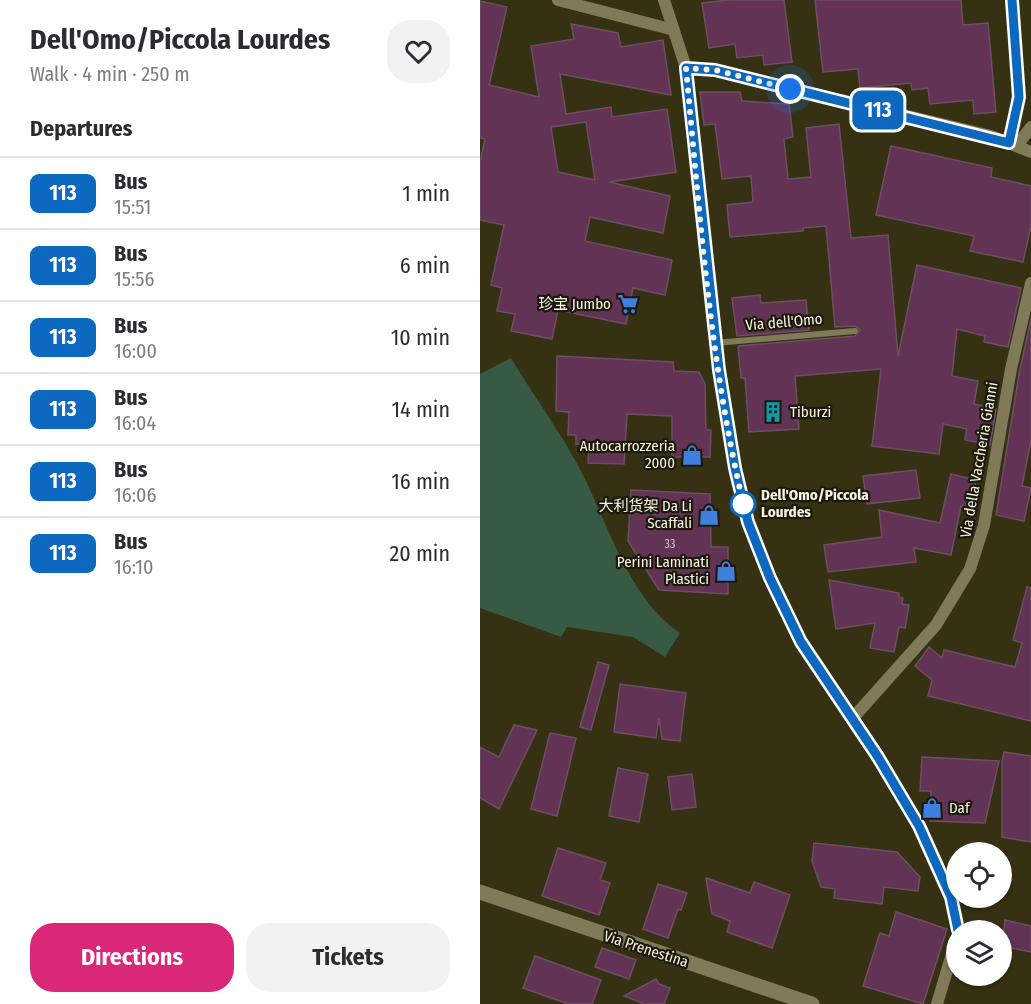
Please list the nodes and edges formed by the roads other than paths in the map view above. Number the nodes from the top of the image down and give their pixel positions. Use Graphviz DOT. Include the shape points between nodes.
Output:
graph roads {
  1 [pos="558,0"];
  2 [pos="664,0"];
  3 [pos="1012,0"];
  4 [pos="674,30"];
  5 [pos="686,68"];
  6 [pos="1025,98"];
  7 [pos="1031,128"];
  8 [pos="1009,143"];
  9 [pos="1031,153"];
  10 [pos="1031,283"];
  11 [pos="855,331"];
  12 [pos="715,343"];
  13 [pos="852,719"];
  14 [pos="480,892"];
  15 [pos="956,920"];
  16 [pos="946,976"];
  17 [pos="812,1004"];
  18 [pos="938,1004"];
  1 -- 4 [label="street"];
  2 -- 4 [label="street"];
  3 -- 6 [label="street"];
  4 -- 5 [label="street"];
  5 -- 8 [label="street" via="715,70"];
  5 -- 12 [label="street"];
  6 -- 8 [label="street"];
  7 -- 8 [label="street" via="1022,139"];
  8 -- 9 [label="street"];
  10 -- 13 [label="street, Via della Vaccheria Gianni" via="979,545 954,598 884,686"];
  11 -- 12 [label="lane, Via dell'Omo"];
  12 -- 13 [label="street" via="731,450 748,522 782,604 820,674"];
  13 -- 15 [label="street" via="933,854 953,903"];
  14 -- 17 [label="main road, Via Prenestina"];
  16 -- 18 [label="street"];
}
